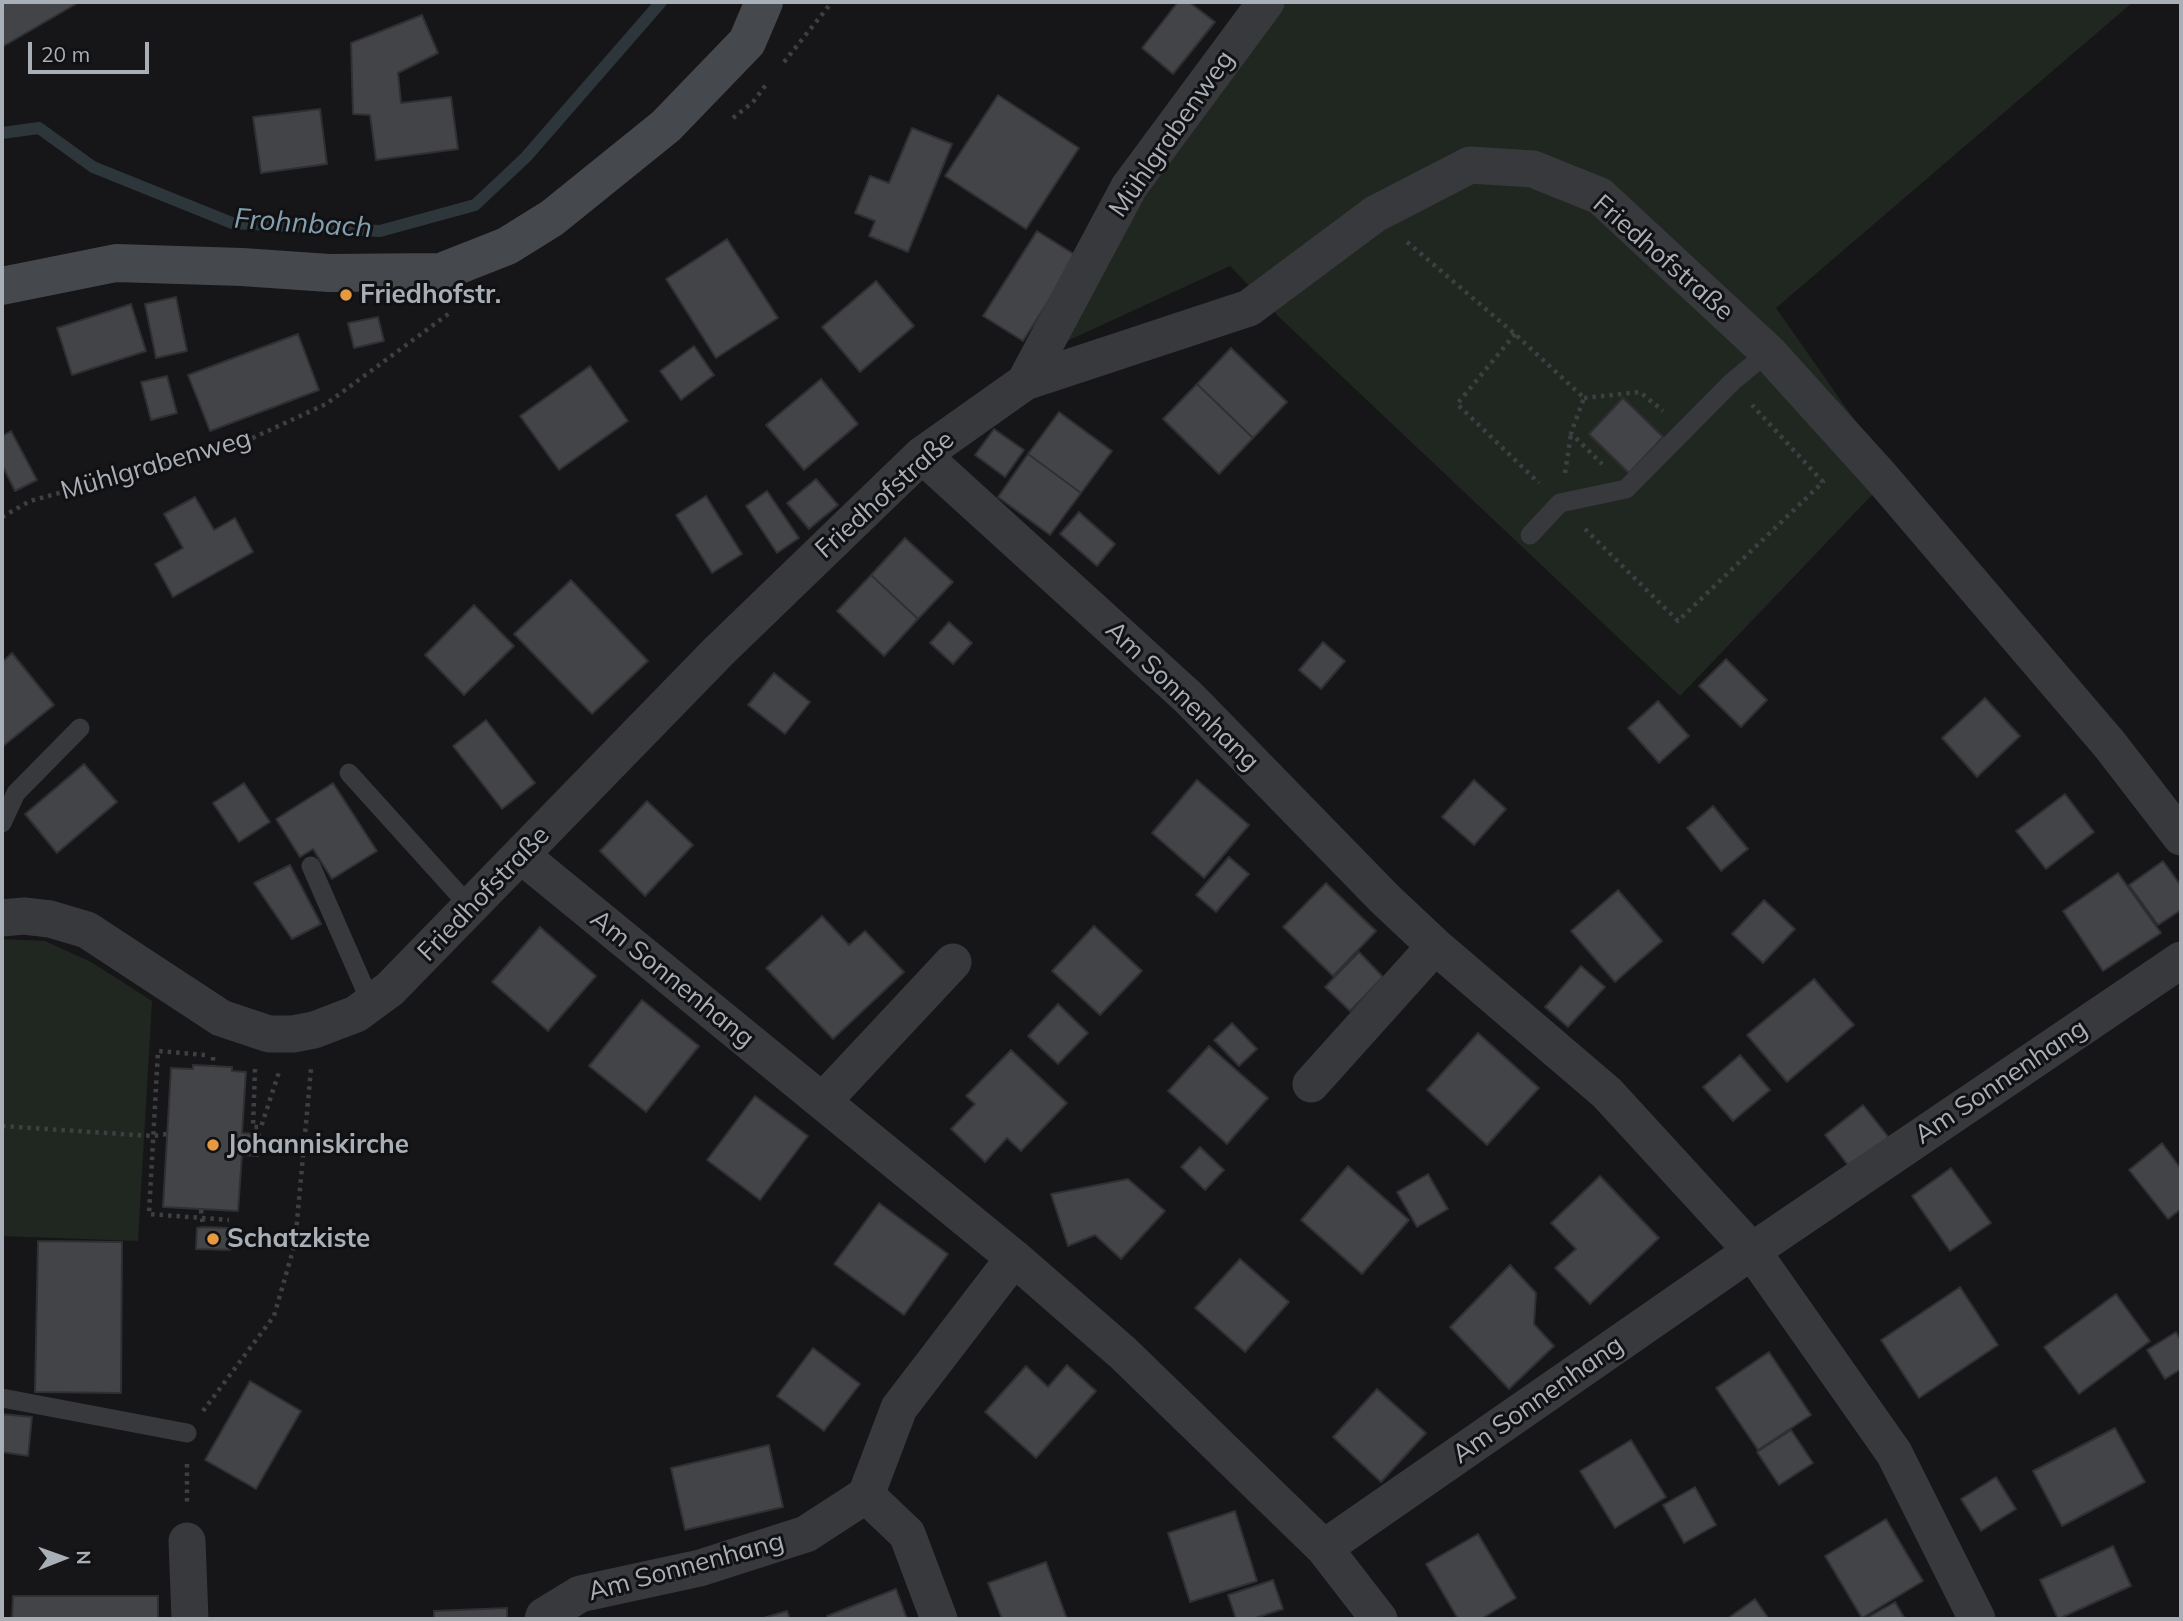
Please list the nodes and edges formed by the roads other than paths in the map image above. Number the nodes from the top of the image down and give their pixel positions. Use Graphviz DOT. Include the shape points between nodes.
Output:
graph roads {
  1 [pos="764,2"];
  2 [pos="1266,2"];
  3 [pos="3,277"];
  4 [pos="1768,352"];
  5 [pos="1025,382"];
  6 [pos="922,455"];
  7 [pos="1530,536"];
  8 [pos="80,728"];
  9 [pos="349,773"];
  10 [pos="2,823"];
  11 [pos="2181,837"];
  12 [pos="522,856"];
  13 [pos="311,866"];
  14 [pos="471,908"];
  15 [pos="2,918"];
  16 [pos="1435,946"];
  17 [pos="2181,960"];
  18 [pos="953,962"];
  19 [pos="371,1003"];
  20 [pos="1311,1084"];
  21 [pos="823,1101"];
  22 [pos="1752,1251"];
  23 [pos="1014,1258"];
  24 [pos="2,1398"];
  25 [pos="187,1433"];
  26 [pos="866,1495"];
  27 [pos="187,1541"];
  28 [pos="1324,1548"];
  29 [pos="190,1619"];
  30 [pos="543,1619"];
  31 [pos="939,1619"];
  32 [pos="1379,1619"];
  33 [pos="1977,1619"];
  1 -- 3 [label="street" via="747,42 666,126 552,218 507,246 441,272 329,273 116,263"];
  2 -- 5 [label="street, Mühlgrabenweg" via="1129,187"];
  4 -- 5 [label="street, Friedhofstraße" via="1600,197 1533,169 1470,165 1375,214 1249,308"];
  4 -- 7 [label="lane" via="1626,489 1560,503"];
  4 -- 11 [label="street, Friedhofstraße" via="2110,745"];
  5 -- 6 [label="street, Friedhofstraße"];
  6 -- 12 [label="street, Friedhofstraße" via="718,652"];
  6 -- 16 [label="street, Am Sonnenhang" via="1189,698"];
  8 -- 10 [label="lane" via="16,793"];
  9 -- 14 [label="lane"];
  12 -- 14 [label="street, Friedhofstraße"];
  12 -- 21 [label="street, Am Sonnenhang"];
  13 -- 19 [label="lane"];
  14 -- 19 [label="street, Friedhofstraße"];
  15 -- 19 [label="street, Friedhofstraße" via="50,919 87,930 220,1018 269,1034 314,1030 356,1014"];
  16 -- 20 [label="street"];
  16 -- 22 [label="street, Am Sonnenhang" via="1607,1093"];
  17 -- 22 [label="street, Am Sonnenhang"];
  18 -- 21 [label="street"];
  21 -- 23 [label="street, Am Sonnenhang"];
  22 -- 28 [label="street, Am Sonnenhang"];
  22 -- 33 [label="street, Am Sonnenhang" via="1894,1453"];
  23 -- 26 [label="street" via="898,1408"];
  23 -- 28 [label="street, Am Sonnenhang" via="1123,1353"];
  24 -- 25 [label="lane"];
  26 -- 30 [label="street, Am Sonnenhang" via="806,1534 700,1568 580,1594"];
  26 -- 31 [label="street" via="907,1534"];
  27 -- 29 [label="street"];
  28 -- 32 [label="street, Am Sonnenhang"];
}
